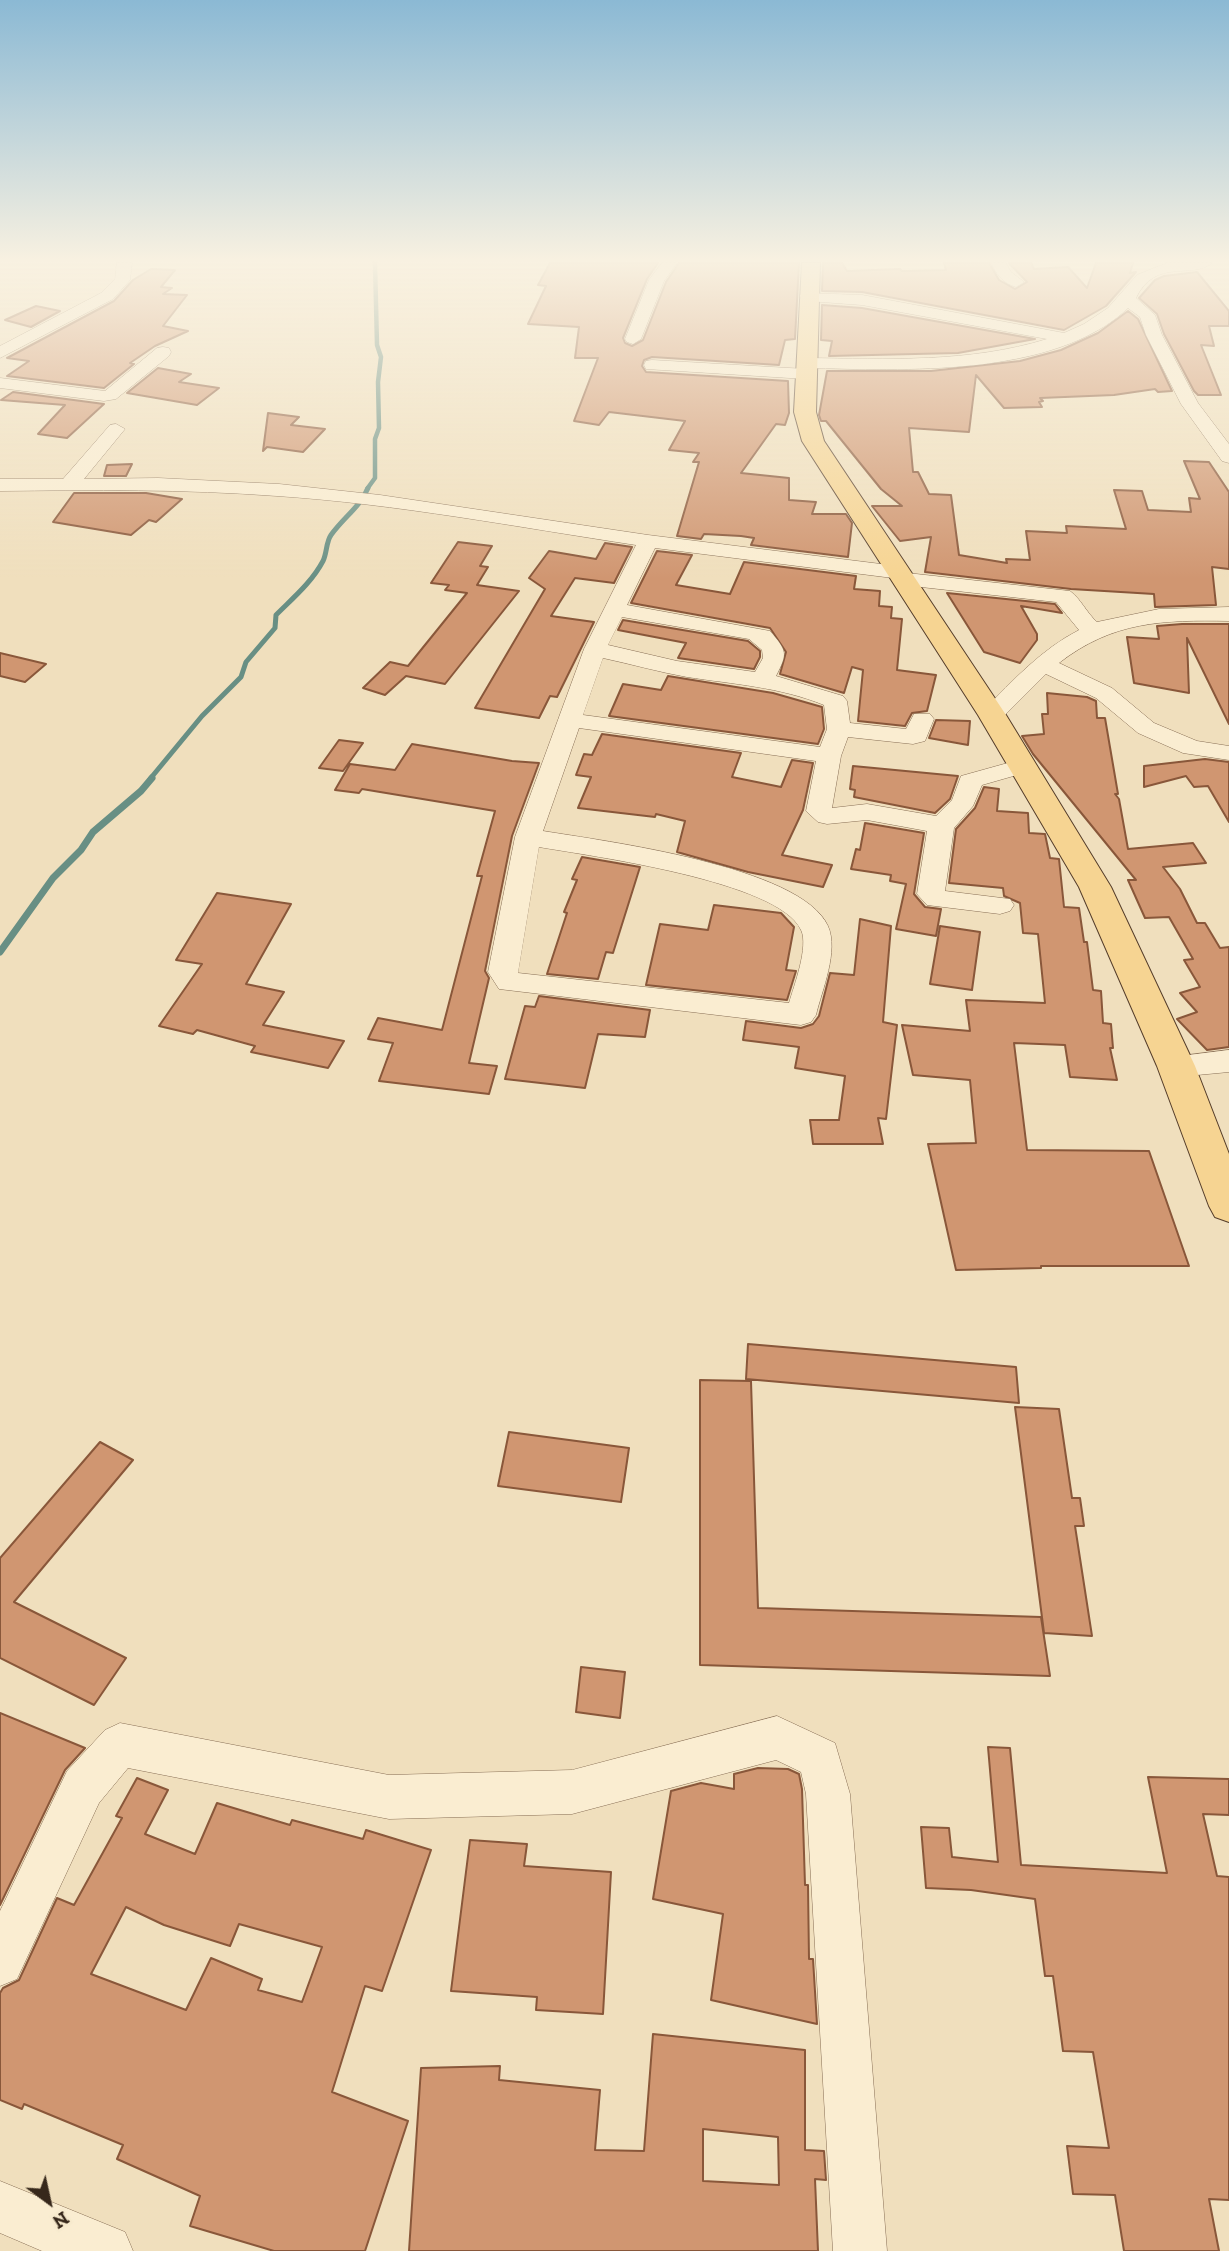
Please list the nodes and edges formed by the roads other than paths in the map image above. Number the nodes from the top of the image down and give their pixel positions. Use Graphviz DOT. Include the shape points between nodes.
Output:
graph roads {
  1 [pos="143,368"];
  2 [pos="806,368"];
  3 [pos="1173,368"];
  4 [pos="0,383"];
  5 [pos="116,429"];
  6 [pos="1229,457"];
  7 [pos="0,485"];
  8 [pos="68,485"];
  9 [pos="648,541"];
  10 [pos="900,576"];
  11 [pos="613,609"];
  12 [pos="1229,614"];
  13 [pos="1093,631"];
  14 [pos="595,649"];
  15 [pos="1044,666"];
  16 [pos="763,680"];
  17 [pos="992,715"];
  18 [pos="922,719"];
  19 [pos="569,720"];
  20 [pos="839,729"];
  21 [pos="1229,753"];
  22 [pos="829,756"];
  23 [pos="1022,766"];
  24 [pos="941,825"];
  25 [pos="528,837"];
  26 [pos="1000,905"];
  27 [pos="1229,1062"];
  28 [pos="1176,1066"];
  29 [pos="1229,1206"];
  30 [pos="0,1962"];
  31 [pos="0,2207"];
  32 [pos="106,2251"];
  33 [pos="860,2251"];
  1 -- 4 [label="street" via="104,396"];
  2 -- 10 [label="main road" via="806,412 813,442"];
  3 -- 6 [label="street"];
  5 -- 8 [label="street"];
  7 -- 8 [label="street"];
  8 -- 9 [label="street" via="218,486 347,497"];
  9 -- 10 [label="street"];
  9 -- 11 [label="street"];
  10 -- 13 [label="street" via="1062,596"];
  10 -- 17 [label="main road"];
  11 -- 14 [label="street"];
  11 -- 16 [label="street" via="762,636 774,649"];
  12 -- 13 [label="street" via="1134,620"];
  13 -- 15 [label="street"];
  14 -- 16 [label="street" via="687,670"];
  14 -- 19 [label="street"];
  15 -- 17 [label="street"];
  15 -- 21 [label="street" via="1104,693 1146,728 1192,748"];
  16 -- 20 [label="street" via="835,701"];
  17 -- 23 [label="main road"];
  18 -- 20 [label="street" via="913,737"];
  19 -- 22 [label="street"];
  19 -- 25 [label="street"];
  20 -- 22 [label="street"];
  22 -- 24 [label="street" via="819,810 827,816 867,813"];
  23 -- 24 [label="street" via="970,780 969,794"];
  23 -- 28 [label="main road" via="1095,887"];
  24 -- 26 [label="street" via="931,894 937,899"];
  25 -- 25 [label="street" via="502,972 509,982 801,1015 816,952 814,926 792,903 752,885 684,865"];
  27 -- 28 [label="street"];
  28 -- 29 [label="main road"];
  30 -- 33 [label="street" via="83,1787 120,1745 390,1797 572,1792 777,1738 820,1758 828,1794"];
  31 -- 32 [label="street"];
}
